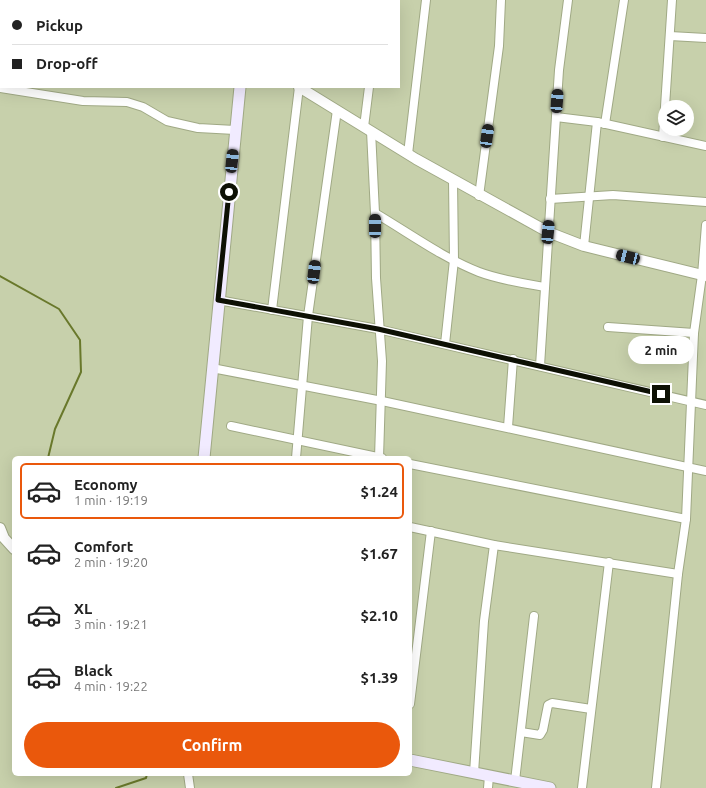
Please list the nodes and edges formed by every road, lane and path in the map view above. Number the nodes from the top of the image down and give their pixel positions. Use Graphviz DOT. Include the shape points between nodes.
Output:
graph roads {
  1 [pos="426,0"];
  2 [pos="501,0"];
  3 [pos="568,0"];
  4 [pos="624,0"];
  5 [pos="672,0"];
  6 [pos="670,36"];
  7 [pos="706,38"];
  8 [pos="0,88"];
  9 [pos="240,88"];
  10 [pos="299,88"];
  11 [pos="301,88"];
  12 [pos="369,88"];
  13 [pos="337,110"];
  14 [pos="556,117"];
  15 [pos="601,123"];
  16 [pos="368,129"];
  17 [pos="236,130"];
  18 [pos="662,137"];
  19 [pos="706,146"];
  20 [pos="408,154"];
  21 [pos="453,180"];
  22 [pos="479,196"];
  23 [pos="590,196"];
  24 [pos="550,199"];
  25 [pos="706,202"];
  26 [pos="375,213"];
  27 [pos="706,225"];
  28 [pos="548,232"];
  29 [pos="584,246"];
  30 [pos="454,260"];
  31 [pos="704,276"];
  32 [pos="544,287"];
  33 [pos="218,300"];
  34 [pos="272,310"];
  35 [pos="308,316"];
  36 [pos="608,327"];
  37 [pos="378,329"];
  38 [pos="694,333"];
  39 [pos="446,344"];
  40 [pos="512,359"];
  41 [pos="540,366"];
  42 [pos="212,368"];
  43 [pos="302,385"];
  44 [pos="382,401"];
  45 [pos="691,401"];
  46 [pos="706,405"];
  47 [pos="231,426"];
  48 [pos="508,427"];
  49 [pos="298,441"];
  50 [pos="204,456"];
  51 [pos="296,456"];
  52 [pos="370,456"];
  53 [pos="380,456"];
  54 [pos="412,464"];
  55 [pos="688,468"];
  56 [pos="706,471"];
  57 [pos="686,519"];
  58 [pos="412,527"];
  59 [pos="0,528"];
  60 [pos="431,531"];
  61 [pos="494,545"];
  62 [pos="12,547"];
  63 [pos="609,562"];
  64 [pos="678,574"];
  65 [pos="534,616"];
  66 [pos="412,688"];
  67 [pos="591,709"];
  68 [pos="521,732"];
  69 [pos="412,760"];
  70 [pos="474,773"];
  71 [pos="188,776"];
  72 [pos="489,776"];
  73 [pos="515,781"];
  74 [pos="190,788"];
  75 [pos="488,788"];
  76 [pos="550,788"];
  77 [pos="582,788"];
  78 [pos="656,788"];
  1 -- 20 [label="street"];
  2 -- 22 [label="street" via="500,46"];
  3 -- 14 [label="street"];
  4 -- 15 [label="street"];
  5 -- 6 [label="street"];
  6 -- 7 [label="street"];
  6 -- 18 [label="street"];
  8 -- 17 [label="street" via="83,101 127,102 167,120 198,128"];
  9 -- 17 [label="main road"];
  10 -- 34 [label="street"];
  11 -- 13 [label="street"];
  12 -- 16 [label="street"];
  13 -- 16 [label="street"];
  13 -- 35 [label="street"];
  14 -- 15 [label="street"];
  14 -- 24 [label="street"];
  15 -- 18 [label="street"];
  15 -- 23 [label="street"];
  16 -- 20 [label="street"];
  16 -- 26 [label="street"];
  17 -- 33 [label="main road"];
  18 -- 19 [label="street"];
  20 -- 21 [label="street"];
  21 -- 22 [label="street"];
  21 -- 30 [label="street"];
  22 -- 28 [label="street"];
  23 -- 24 [label="street"];
  23 -- 25 [label="street" via="613,195"];
  23 -- 29 [label="street"];
  24 -- 28 [label="street"];
  26 -- 30 [label="street"];
  26 -- 37 [label="street"];
  27 -- 31 [label="street"];
  28 -- 29 [label="street"];
  28 -- 32 [label="street"];
  29 -- 31 [label="street"];
  30 -- 32 [label="street" via="479,272"];
  30 -- 39 [label="street"];
  31 -- 38 [label="street"];
  32 -- 41 [label="street"];
  33 -- 34 [label="street"];
  33 -- 42 [label="main road"];
  34 -- 35 [label="street"];
  35 -- 37 [label="street"];
  35 -- 43 [label="street"];
  36 -- 38 [label="street"];
  37 -- 39 [label="street"];
  37 -- 44 [label="street" via="382,361"];
  38 -- 45 [label="street"];
  39 -- 40 [label="street"];
  40 -- 41 [label="street"];
  40 -- 48 [label="street"];
  41 -- 45 [label="street"];
  42 -- 43 [label="street"];
  42 -- 50 [label="main road"];
  43 -- 44 [label="street"];
  43 -- 49 [label="street"];
  44 -- 48 [label="street"];
  44 -- 53 [label="street"];
  45 -- 46 [label="street"];
  45 -- 55 [label="street"];
  47 -- 49 [label="street"];
  48 -- 55 [label="street"];
  49 -- 51 [label="street"];
  49 -- 52 [label="street"];
  54 -- 57 [label="street"];
  55 -- 56 [label="street"];
  55 -- 57 [label="street"];
  57 -- 64 [label="street"];
  58 -- 60 [label="street"];
  59 -- 62 [label="street" via="4,538"];
  60 -- 61 [label="street"];
  60 -- 66 [label="street"];
  61 -- 63 [label="street"];
  61 -- 70 [label="street" via="484,621"];
  63 -- 64 [label="street"];
  63 -- 67 [label="street"];
  64 -- 78 [label="street"];
  65 -- 68 [label="street"];
  67 -- 68 [label="street" via="548,705 540,735"];
  67 -- 77 [label="street"];
  68 -- 73 [label="street"];
  69 -- 70 [label="main road"];
  70 -- 72 [label="main road"];
  71 -- 74 [label="street"];
  72 -- 73 [label="main road"];
  72 -- 75 [label="street"];
  73 -- 76 [label="main road"];
}
